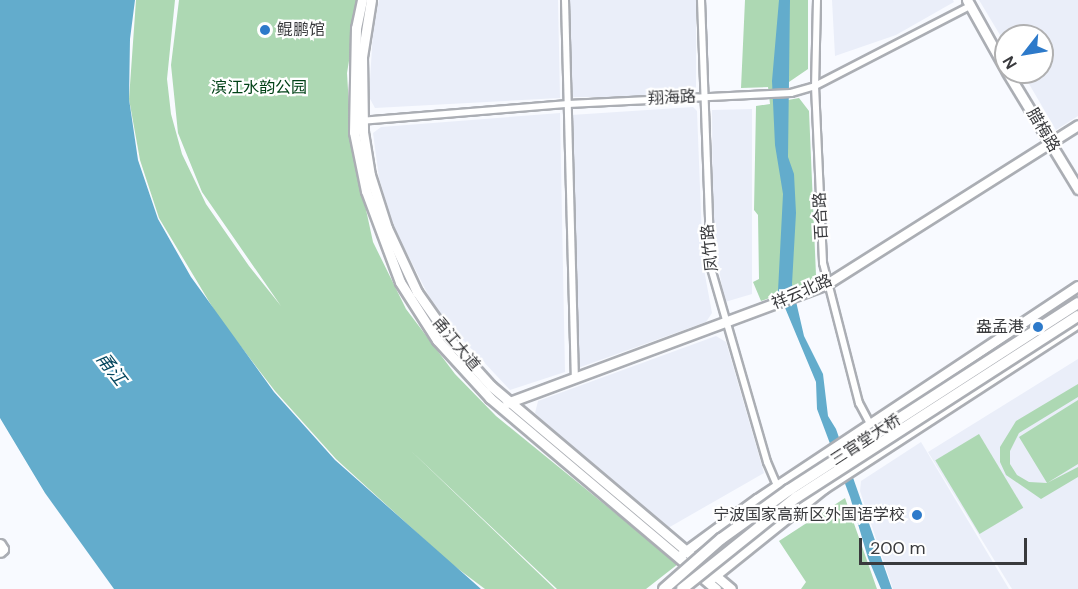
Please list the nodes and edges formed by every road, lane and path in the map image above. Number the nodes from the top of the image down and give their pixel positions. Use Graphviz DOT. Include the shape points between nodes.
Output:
graph roads {
  1 [pos="362,0"];
  2 [pos="371,0"];
  3 [pos="565,0"];
  4 [pos="701,0"];
  5 [pos="817,0"];
  6 [pos="968,3"];
  7 [pos="994,48"];
  8 [pos="1015,84"];
  9 [pos="815,86"];
  10 [pos="704,96"];
  11 [pos="568,104"];
  12 [pos="358,121"];
  13 [pos="1078,125"];
  14 [pos="1051,142"];
  15 [pos="1078,189"];
  16 [pos="825,285"];
  17 [pos="1078,286"];
  18 [pos="1078,303"];
  19 [pos="1078,316"];
  20 [pos="1078,322"];
  21 [pos="726,324"];
  22 [pos="575,378"];
  23 [pos="510,402"];
  24 [pos="500,406"];
  25 [pos="870,424"];
  26 [pos="777,485"];
  27 [pos="0,544"];
  28 [pos="687,551"];
  29 [pos="0,552"];
  30 [pos="678,557"];
  31 [pos="713,582"];
  32 [pos="664,589"];
  33 [pos="682,589"];
  34 [pos="731,589"];
  1 -- 12 [label="street, 甬江大道" via="356,28"];
  2 -- 12 [label="street, 甬江大道"];
  3 -- 11 [label="street"];
  4 -- 10 [label="street, 凤竹路"];
  5 -- 9 [label="street, 百合路"];
  6 -- 7 [label="street, 腊梅路"];
  6 -- 9 [label="street, 翔海路"];
  8 -- 14 [label="street, 腊梅路"];
  9 -- 10 [label="street, 翔海路" via="791,93"];
  9 -- 16 [label="street, 百合路"];
  10 -- 11 [label="street, 翔海路"];
  10 -- 21 [label="street, 凤竹路" via="709,249"];
  11 -- 12 [label="street, 翔海路"];
  11 -- 22 [label="street"];
  12 -- 23 [label="street, 甬江大道" via="370,175 400,264 436,322"];
  12 -- 24 [label="street, 甬江大道" via="366,191 400,282 437,340"];
  13 -- 14 [label="street, 祥云北路"];
  14 -- 15 [label="street, 腊梅路"];
  14 -- 16 [label="street, 祥云北路"];
  16 -- 21 [label="street, 祥云北路"];
  16 -- 25 [label="street, 百合路" via="859,403"];
  17 -- 25 [label="street"];
  18 -- 32 [label="main road, 三官堂大桥, bridge" via="789,490 721,539"];
  19 -- 33 [label="main road, 三官堂大桥, bridge" via="797,497"];
  20 -- 31 [label="street" via="824,488"];
  21 -- 22 [label="street, 祥云北路"];
  21 -- 26 [label="street, 凤竹路" via="766,462"];
  22 -- 23 [label="street, 祥云北路"];
  23 -- 24 [label="street, 祥云北路"];
  23 -- 28 [label="street, 甬江大道"];
  24 -- 30 [label="street, 甬江大道"];
  25 -- 26 [label="street"];
  26 -- 28 [label="street"];
  27 -- 29 [label="street"];
  28 -- 30 [label="street"];
  28 -- 31 [label="street, 甬江大道"];
  30 -- 31 [label="street, 甬江大道"];
  31 -- 34 [label="street, 甬江大道"];
}
